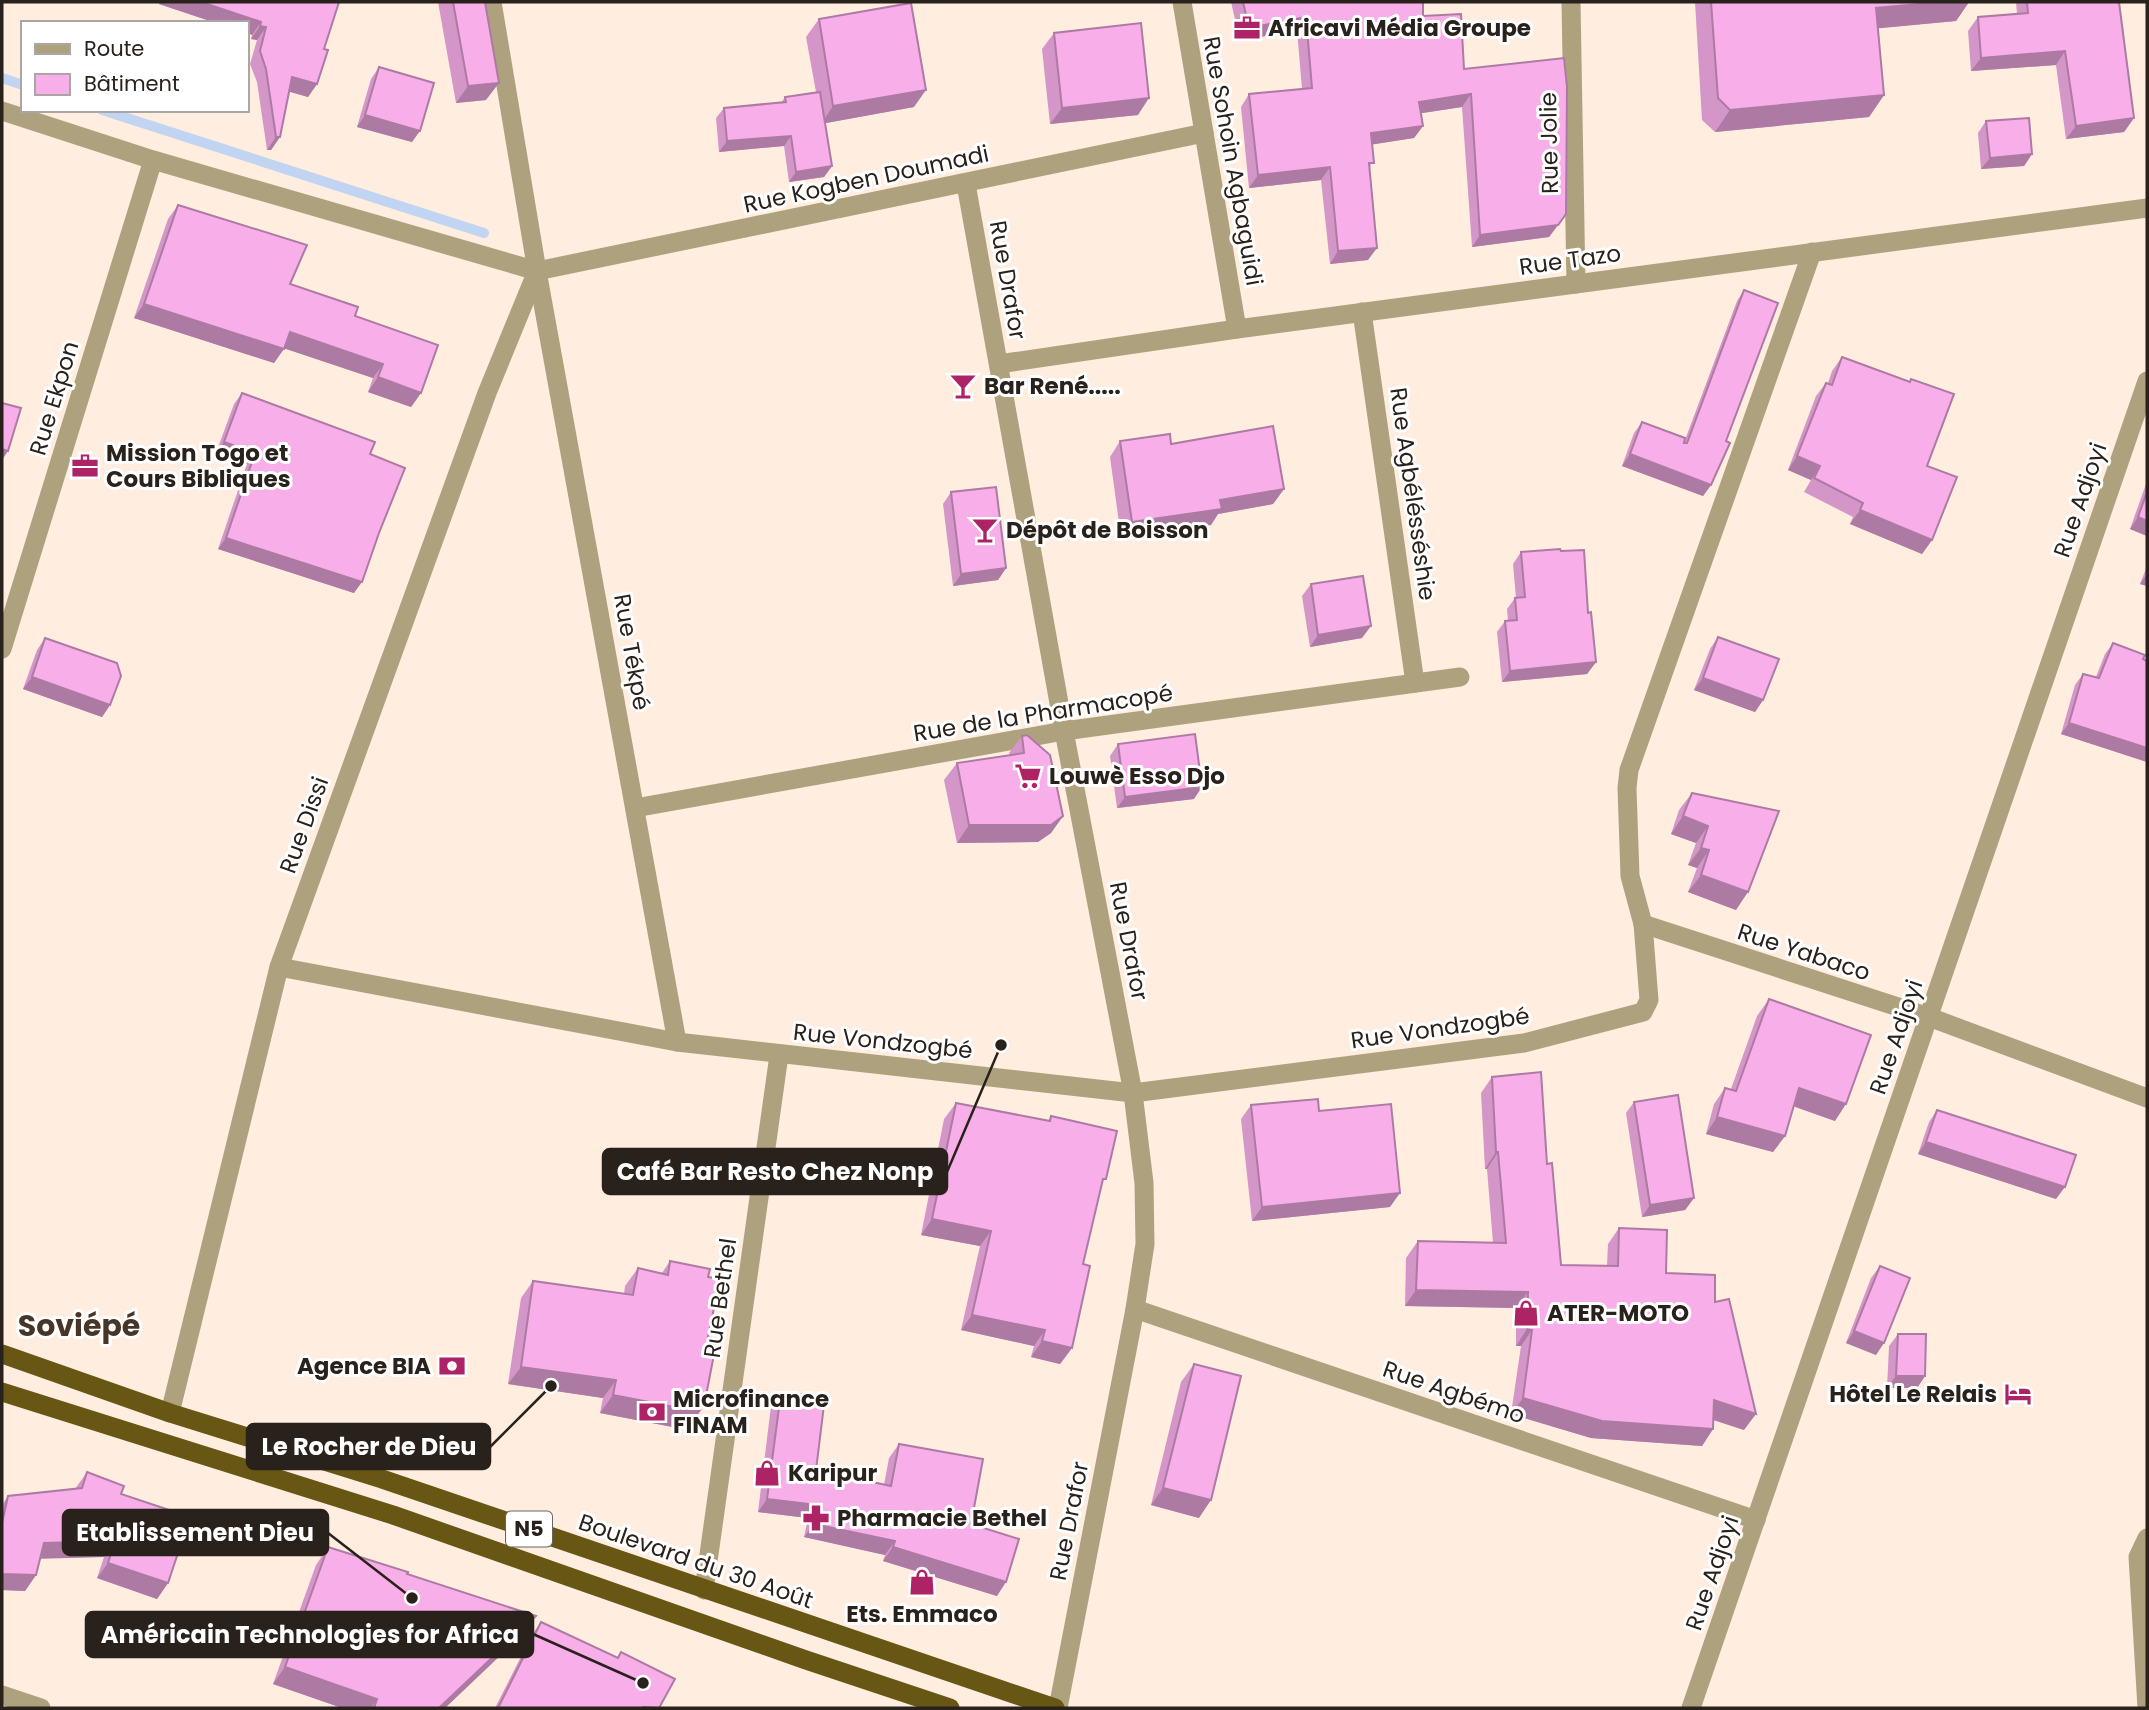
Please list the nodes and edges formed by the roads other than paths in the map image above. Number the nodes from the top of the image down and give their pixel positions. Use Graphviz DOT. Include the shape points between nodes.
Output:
graph roads {
  1 [pos="492,2"];
  2 [pos="1182,2"];
  3 [pos="1571,2"];
  4 [pos="2,111"];
  5 [pos="1204,133"];
  6 [pos="153,160"];
  7 [pos="966,184"];
  8 [pos="2147,208"];
  9 [pos="1812,253"];
  10 [pos="537,271"];
  11 [pos="1576,284"];
  12 [pos="1362,312"];
  13 [pos="1237,329"];
  14 [pos="999,365"];
  15 [pos="2147,381"];
  16 [pos="2,649"];
  17 [pos="1460,677"];
  18 [pos="1415,683"];
  19 [pos="1064,731"];
  20 [pos="635,808"];
  21 [pos="1643,924"];
  22 [pos="279,967"];
  23 [pos="1929,1017"];
  24 [pos="677,1042"];
  25 [pos="779,1055"];
  26 [pos="1133,1093"];
  27 [pos="2147,1098"];
  28 [pos="1135,1309"];
  29 [pos="2,1353"];
  30 [pos="2,1392"];
  31 [pos="170,1413"];
  32 [pos="1756,1520"];
  33 [pos="2147,1538"];
  34 [pos="704,1590"];
  35 [pos="2,1695"];
  36 [pos="41,1708"];
  37 [pos="950,1708"];
  38 [pos="1057,1708"];
  39 [pos="1691,1708"];
  40 [pos="2147,1708"];
  1 -- 10 [label="street, Rue Tékpé"];
  2 -- 5 [label="street, Rue Sohoin Agbaguidi"];
  3 -- 11 [label="street, Rue Jolie"];
  4 -- 6 [label="street"];
  5 -- 7 [label="street, Rue Kogben Doumadi"];
  5 -- 13 [label="street, Rue Sohoin Agbaguidi"];
  6 -- 10 [label="street"];
  6 -- 16 [label="street, Rue Ekpon"];
  7 -- 10 [label="street, Rue Kogben Doumadi"];
  7 -- 14 [label="street, Rue Drafor"];
  8 -- 9 [label="street, Rue Tazo"];
  9 -- 11 [label="street, Rue Tazo"];
  9 -- 21 [label="street, Rue Vondzogbé" via="1629,770 1630,876"];
  10 -- 20 [label="street, Rue Tékpé"];
  10 -- 22 [label="street, Rue Dissi" via="487,393"];
  11 -- 12 [label="street, Rue Tazo"];
  12 -- 13 [label="street, Rue Tazo"];
  12 -- 18 [label="street, Rue Agbélésséshie"];
  13 -- 14 [label="street, Rue Tazo"];
  14 -- 19 [label="street, Rue Drafor"];
  15 -- 23 [label="street, Rue Adjoyi"];
  17 -- 18 [label="street, Rue de la Pharmacopé"];
  18 -- 19 [label="street, Rue de la Pharmacopé"];
  19 -- 20 [label="street, Rue de la Pharmacopé"];
  19 -- 26 [label="street, Rue Drafor"];
  20 -- 24 [label="street, Rue Tékpé"];
  21 -- 23 [label="street, Rue Yabaco"];
  21 -- 26 [label="street, Rue Vondzogbé" via="1649,1000 1643,1012 1524,1043"];
  22 -- 24 [label="street, Rue Vondzogbé"];
  22 -- 31 [label="street, Rue Dissi"];
  23 -- 27 [label="street, Rue Yabaco"];
  23 -- 32 [label="street, Rue Adjoyi"];
  24 -- 25 [label="street, Rue Vondzogbé"];
  25 -- 26 [label="street, Rue Vondzogbé"];
  25 -- 34 [label="street, Rue Bethel"];
  26 -- 28 [label="street, Rue Drafor" via="1144,1183 1145,1244"];
  28 -- 32 [label="street, Rue Agbémo"];
  28 -- 38 [label="street, Rue Drafor"];
  29 -- 31 [label="highway, Boulevard du 30 Août / N5"];
  30 -- 37 [label="highway, N5" via="393,1515"];
  31 -- 34 [label="highway, Boulevard du 30 Août / N5" via="382,1479"];
  32 -- 39 [label="street, Rue Adjoyi"];
  33 -- 40 [label="street" via="2138,1557"];
  34 -- 38 [label="highway, Boulevard du 30 Août / N5"];
  35 -- 36 [label="street"];
}
